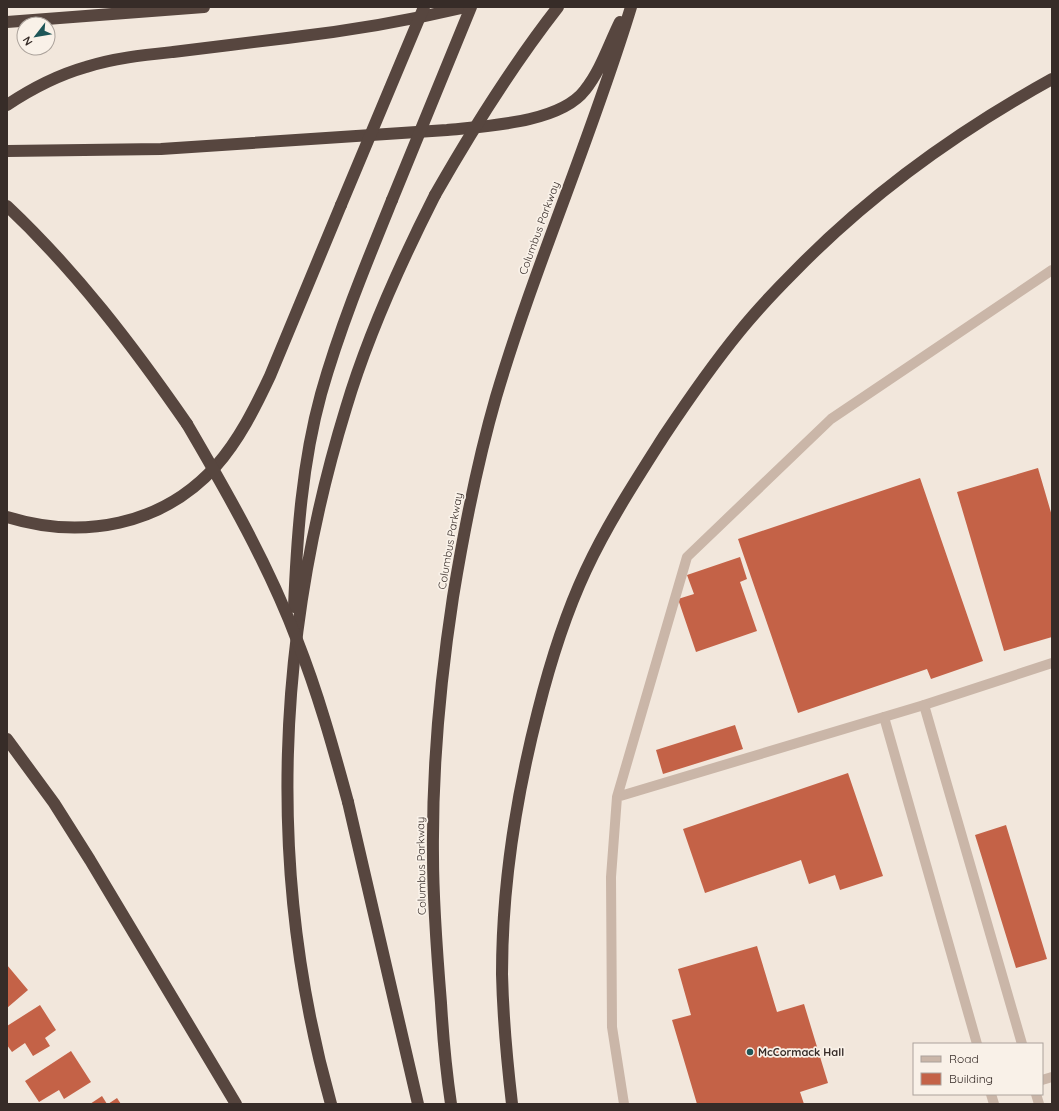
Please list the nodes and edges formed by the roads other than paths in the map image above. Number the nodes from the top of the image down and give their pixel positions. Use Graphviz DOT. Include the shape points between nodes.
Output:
graph roads {
  1 [pos="204,7"];
  2 [pos="424,7"];
  3 [pos="466,7"];
  4 [pos="471,7"];
  5 [pos="558,7"];
  6 [pos="627,7"];
  7 [pos="631,7"];
  8 [pos="7,22"];
  9 [pos="1052,79"];
  10 [pos="7,105"];
  11 [pos="7,151"];
  12 [pos="7,206"];
  13 [pos="1052,270"];
  14 [pos="7,517"];
  15 [pos="1052,662"];
  16 [pos="924,705"];
  17 [pos="884,717"];
  18 [pos="288,736"];
  19 [pos="7,739"];
  20 [pos="617,797"];
  21 [pos="977,1043"];
  22 [pos="1022,1043"];
  23 [pos="236,1104"];
  24 [pos="331,1104"];
  25 [pos="418,1104"];
  26 [pos="451,1104"];
  27 [pos="512,1104"];
  28 [pos="624,1104"];
  1 -- 8 [label="highway"];
  2 -- 14 [label="highway, bridge" via="270,376 258,402 232,445 215,466 195,486 174,501 152,512 105,526 53,528"];
  3 -- 10 [label="highway" via="370,27 108,61 68,73 29,91"];
  4 -- 18 [label="highway, bridge" via="392,200 336,345 321,395 309,448 301,503"];
  5 -- 18 [label="highway, bridge" via="494,97 435,195 402,263 364,356 333,454 311,547 301,607"];
  6 -- 11 [label="highway" via="585,90 568,106 540,116 454,129 231,145 129,150"];
  7 -- 26 [label="highway, Columbus Parkway" via="613,65 508,359 484,443 457,574 441,692 433,854 437,964"];
  9 -- 27 [label="highway" via="977,123 877,195 785,281 742,328 712,367 655,451 598,545 557,645 520,783 504,926 502,974"];
  12 -- 25 [label="highway, bridge" via="85,288 187,424 236,509 280,599 329,730"];
  13 -- 20 [label="street" via="831,419 687,557"];
  15 -- 16 [label="street"];
  16 -- 17 [label="street"];
  16 -- 22 [label="street"];
  17 -- 20 [label="street"];
  17 -- 21 [label="street"];
  18 -- 24 [label="highway" via="288,834 296,929 312,1028"];
  19 -- 23 [label="highway" via="90,860"];
  20 -- 28 [label="street" via="611,878 612,1027"];
}
